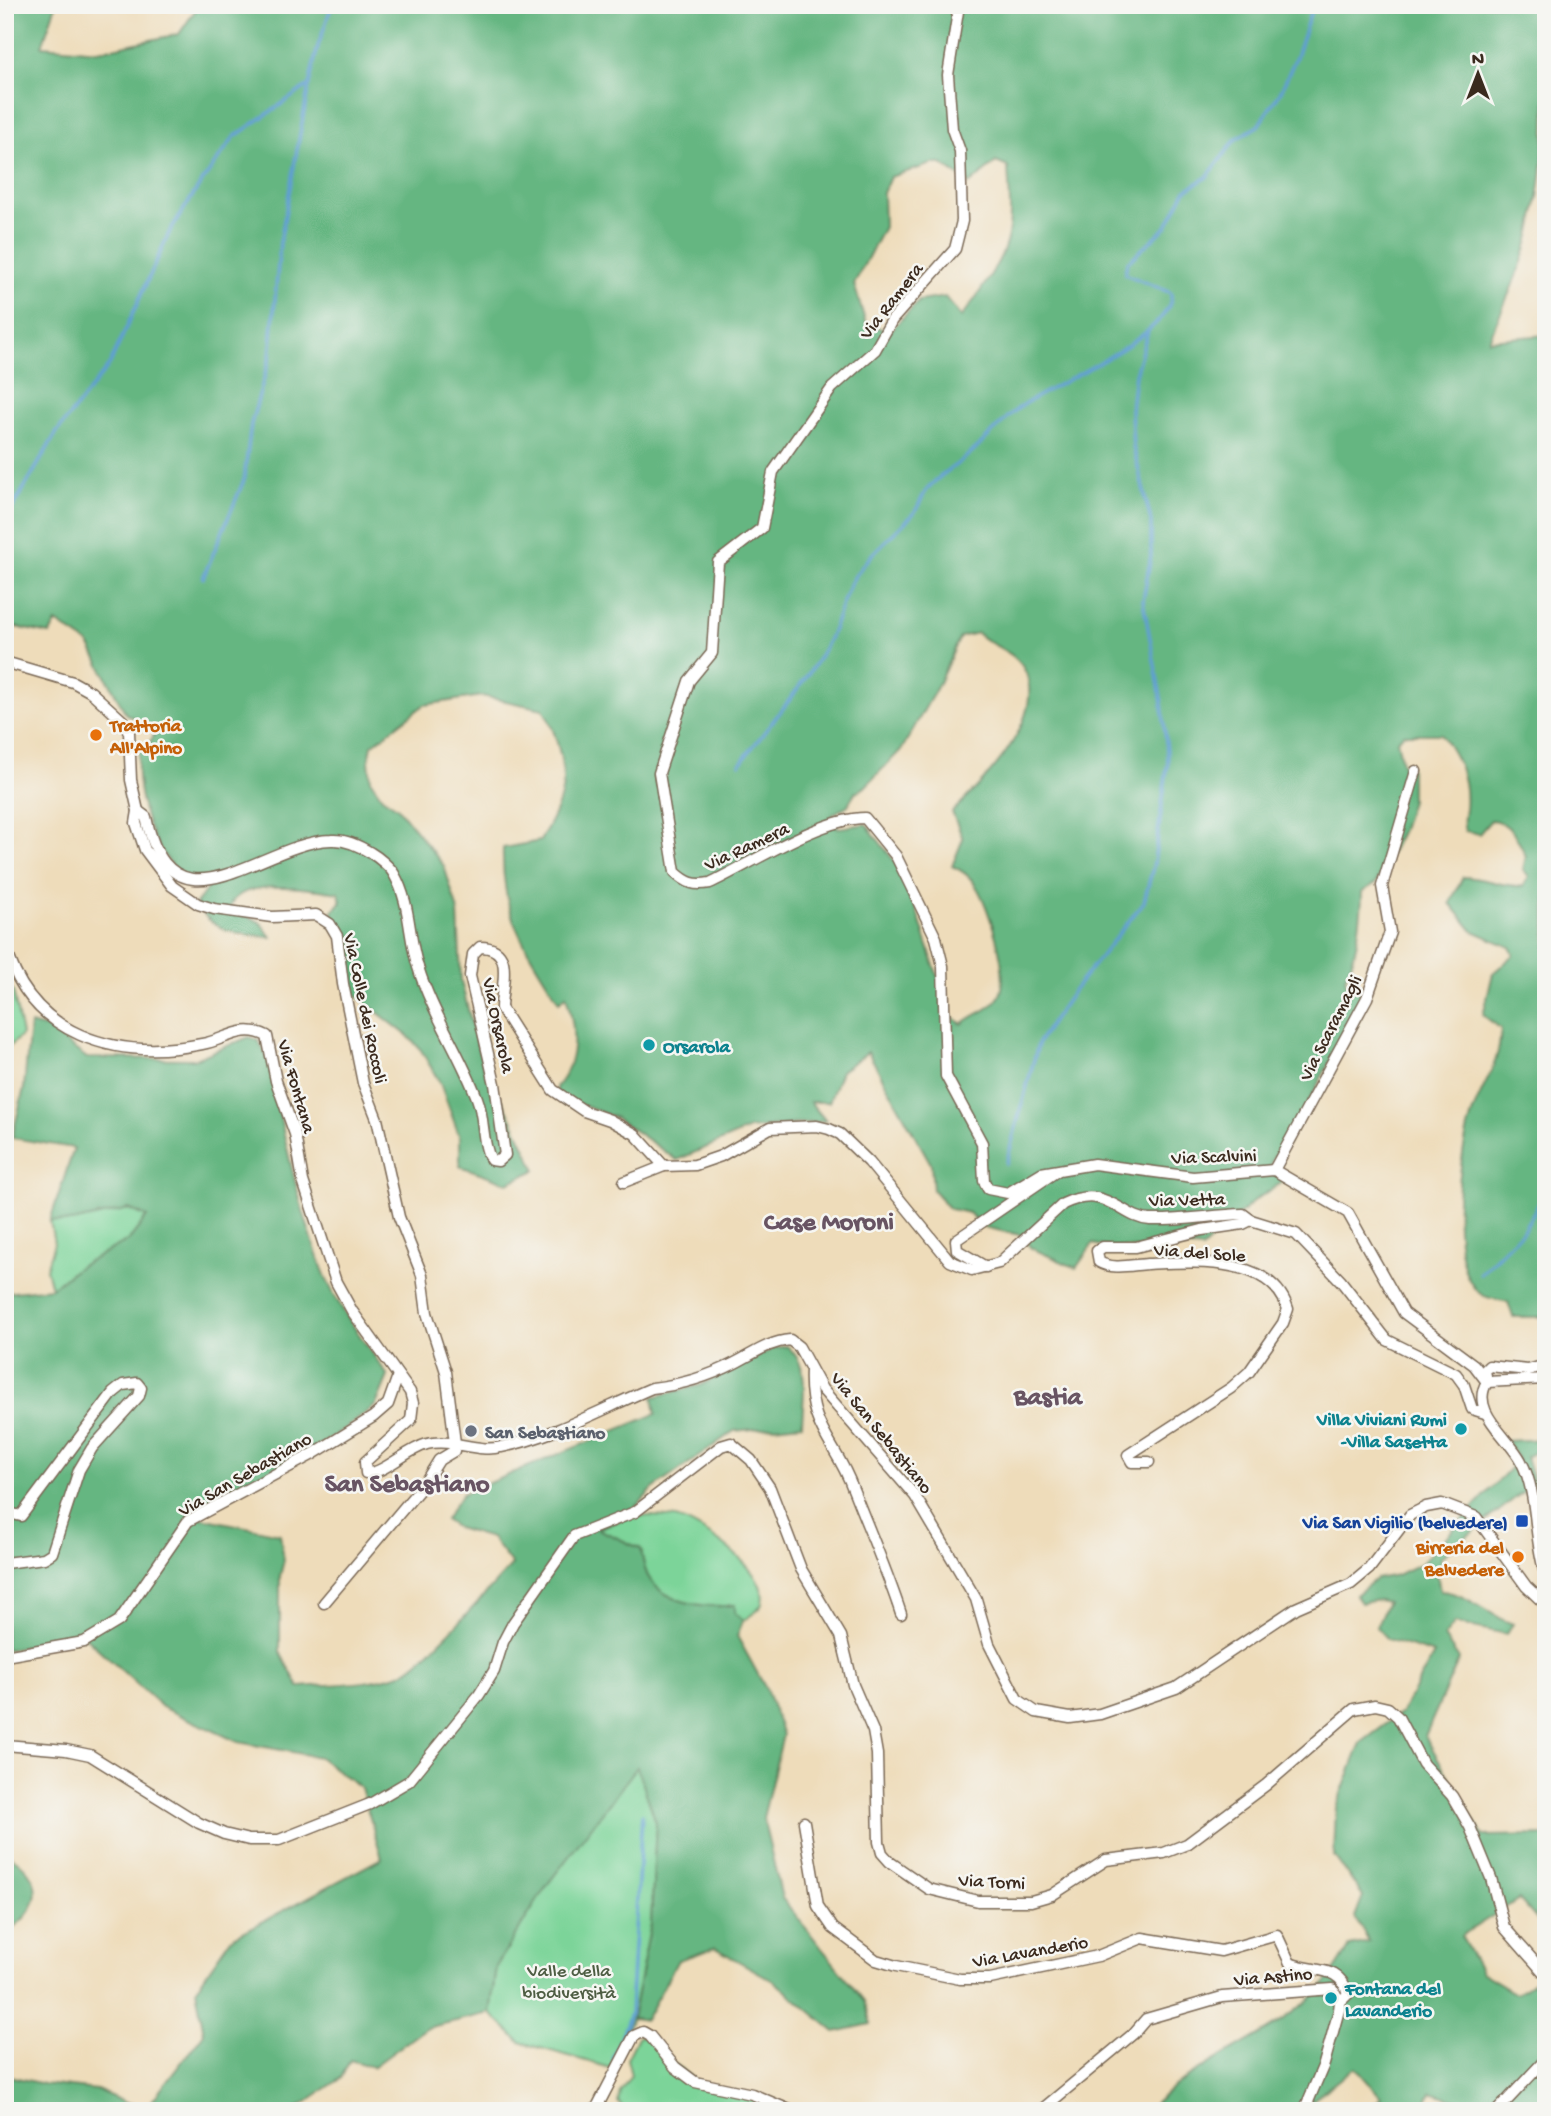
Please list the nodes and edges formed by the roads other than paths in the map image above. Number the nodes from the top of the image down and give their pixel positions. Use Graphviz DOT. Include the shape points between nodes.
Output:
graph roads {
  1 [pos="959,5"];
  2 [pos="5,663"];
  3 [pos="1416,771"];
  4 [pos="138,811"];
  5 [pos="5,944"];
  6 [pos="664,1166"];
  7 [pos="1274,1170"];
  8 [pos="1058,1171"];
  9 [pos="624,1182"];
  10 [pos="1251,1220"];
  11 [pos="987,1267"];
  12 [pos="1546,1365"];
  13 [pos="811,1370"];
  14 [pos="398,1376"];
  15 [pos="1487,1379"];
  16 [pos="1546,1379"];
  17 [pos="408,1390"];
  18 [pos="1485,1413"];
  19 [pos="455,1443"];
  20 [pos="1149,1462"];
  21 [pos="5,1512"];
  22 [pos="5,1563"];
  23 [pos="1546,1576"];
  24 [pos="324,1603"];
  25 [pos="1546,1605"];
  26 [pos="901,1614"];
  27 [pos="5,1656"];
  28 [pos="5,1745"];
  29 [pos="804,1822"];
  30 [pos="1546,1975"];
  31 [pos="1340,2002"];
  32 [pos="1546,2059"];
  33 [pos="595,2111"];
  34 [pos="792,2111"];
  35 [pos="1040,2111"];
  36 [pos="1304,2111"];
  37 [pos="1497,2111"];
  1 -- 8 [label="street, Via Ramera" via="948,75 952,129 960,150 962,221 955,249 892,320 875,350 832,388 773,472 762,528 718,562 712,653 690,681 659,773 675,872 698,885 824,827 847,818 865,818 896,856 936,938 943,966 946,1076 982,1143 985,1185 993,1193 1008,1193 1041,1173"];
  2 -- 4 [label="street, Via Colle dei Roccoli" via="73,682 123,721 129,732"];
  3 -- 7 [label="street, Via Scaramagli" via="1382,886 1390,932 1367,998"];
  4 -- 6 [label="street, Via Orsarola" via="146,817 157,853 181,877 206,879 333,839 372,853 394,872 408,909 417,965 477,1098 491,1160 505,1155 495,1084 470,976 473,954 480,947 496,950 502,957 501,1008 553,1090 584,1111 635,1134"];
  4 -- 19 [label="street, Via Colle dei Roccoli" via="136,822 145,850 172,886 198,904 260,916 316,915 337,936 363,1083 377,1119 398,1217 422,1275 427,1313 446,1372"];
  5 -- 14 [label="street, Via Fontana" via="21,981 40,1007 66,1031 95,1042 133,1048 202,1044 254,1029 267,1036 276,1081 295,1133 303,1181 336,1282"];
  6 -- 9 [label="street"];
  6 -- 11 [label="street" via="708,1160 770,1128 829,1129 869,1162 950,1261 972,1270"];
  7 -- 8 [label="street, Via Scalvini" via="1193,1177 1094,1164"];
  7 -- 15 [label="street, Via Scalvini" via="1348,1213 1404,1313"];
  8 -- 11 [label="street, Via Scalvini" via="956,1240 957,1250"];
  10 -- 11 [label="street, Via Vetta" via="1243,1214 1148,1220 1114,1202 1074,1199 999,1263"];
  10 -- 18 [label="street, Via Vetta" via="1296,1234 1341,1281 1387,1340 1456,1374 1472,1409"];
  10 -- 20 [label="street, Via del Sole" via="1136,1247 1097,1251 1099,1262 1112,1266 1164,1263 1244,1268 1276,1285 1288,1309 1256,1362 1231,1388 1128,1455 1132,1462"];
  12 -- 15 [label="street" via="1528,1370 1489,1366"];
  13 -- 19 [label="street, Via San Sebastiano" via="790,1340 771,1342 734,1363 676,1385 652,1388 515,1444 488,1449"];
  13 -- 25 [label="street, Via San Sebastiano" via="822,1389 915,1496 976,1599 989,1644 1017,1699 1036,1712 1070,1718 1100,1714 1176,1688 1296,1608 1351,1584 1369,1569 1410,1515 1426,1507 1442,1504 1476,1517 1526,1586"];
  13 -- 26 [label="street" via="818,1422 854,1489"];
  14 -- 17 [label="street, Via Fontana"];
  14 -- 27 [label="street, Via San Sebastiano" via="388,1404 373,1417 274,1477 188,1521 119,1622 84,1642"];
  15 -- 16 [label="street"];
  15 -- 18 [label="street" via="1482,1394"];
  17 -- 19 [label="street, Via San Sebastiano" via="413,1403 411,1420 365,1462 363,1471 380,1472 408,1451 428,1444"];
  18 -- 23 [label="street, Via Vetta" via="1512,1445 1527,1474"];
  19 -- 24 [label="street" via="454,1451 439,1460"];
  21 -- 22 [label="street" via="21,1516 113,1393 123,1385 137,1383 139,1396 92,1448 79,1470 52,1553"];
  28 -- 30 [label="street, Via Torni" via="90,1755 199,1823 249,1840 279,1840 370,1804 409,1781 479,1695 513,1623 574,1536 635,1512 731,1443 762,1473 801,1569 841,1636 853,1685 873,1731 882,1853 910,1878 929,1889 978,1901 1031,1901 1052,1895 1106,1860 1164,1853 1187,1844 1266,1785 1354,1709 1375,1704 1398,1717 1423,1764 1452,1796 1491,1878 1504,1927"];
  29 -- 31 [label="street, Via Lavanderio" via="818,1906 833,1928 876,1960 960,1979 990,1979 1098,1956 1142,1938 1221,1951 1277,1935 1290,1963 1332,1971 1345,1984 1348,1994"];
  31 -- 35 [label="street, Via Astino" via="1334,1989 1325,1987 1222,1997 1158,2015 1139,2025"];
  31 -- 36 [label="street" via="1324,2064"];
  32 -- 37 [label="street"];
  33 -- 34 [label="street" via="634,2036 643,2032 695,2082 752,2094"];
}
